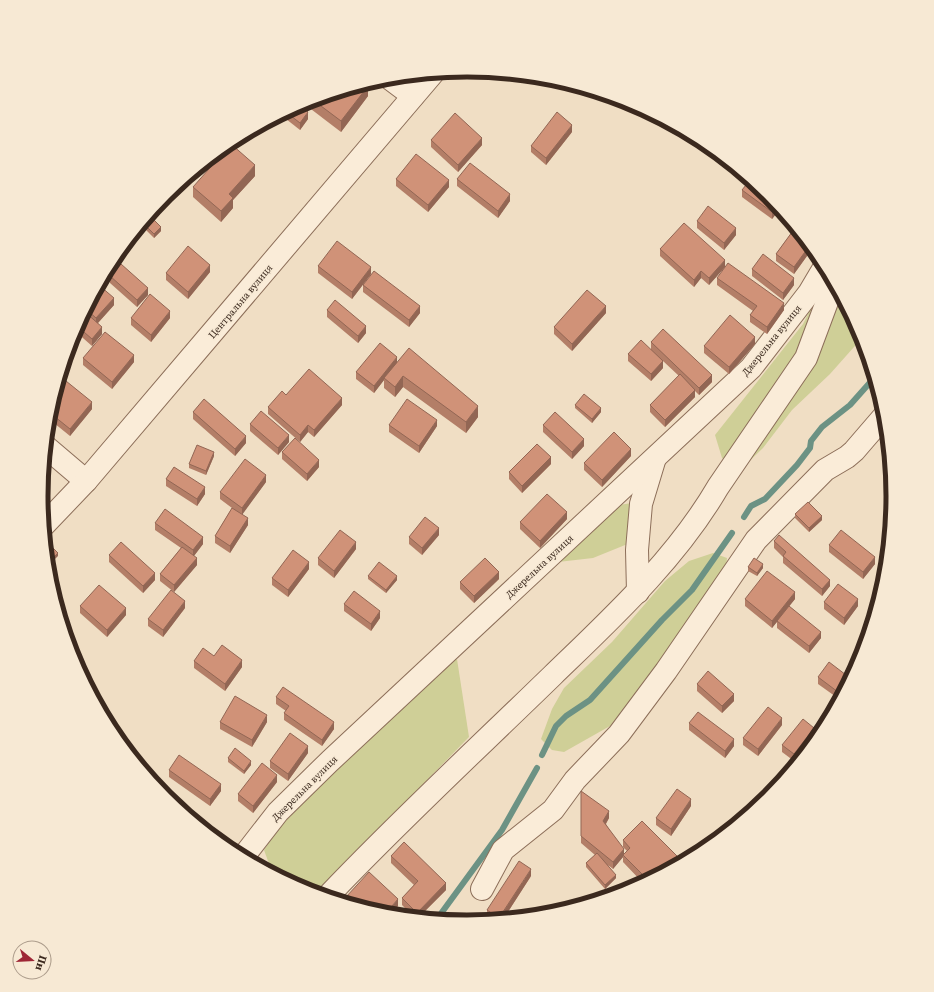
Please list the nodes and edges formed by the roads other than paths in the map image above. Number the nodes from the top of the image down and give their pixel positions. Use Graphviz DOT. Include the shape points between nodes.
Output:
graph roads {
  1 [pos="427,79"];
  2 [pos="396,83"];
  3 [pos="413,96"];
  4 [pos="821,272"];
  5 [pos="832,289"];
  6 [pos="879,422"];
  7 [pos="51,451"];
  8 [pos="655,459"];
  9 [pos="86,481"];
  10 [pos="49,520"];
  11 [pos="638,592"];
  12 [pos="247,852"];
  13 [pos="482,889"];
  14 [pos="331,893"];
  1 -- 3 [label="street, Центральна вулиця"];
  2 -- 3 [label="street"];
  3 -- 9 [label="street, Центральна вулиця"];
  4 -- 8 [label="street, Джерельна вулиця" via="751,368"];
  5 -- 11 [label="street" via="806,358 705,508"];
  6 -- 13 [label="street" via="854,451 825,470 756,540 666,671 619,734 575,780 553,810 503,850"];
  7 -- 9 [label="street"];
  8 -- 11 [label="street" via="641,504 637,550"];
  8 -- 12 [label="street, Джерельна вулиця" via="426,669 330,761 278,812"];
  9 -- 10 [label="street, Центральна вулиця"];
  11 -- 14 [label="street" via="381,840"];
}
